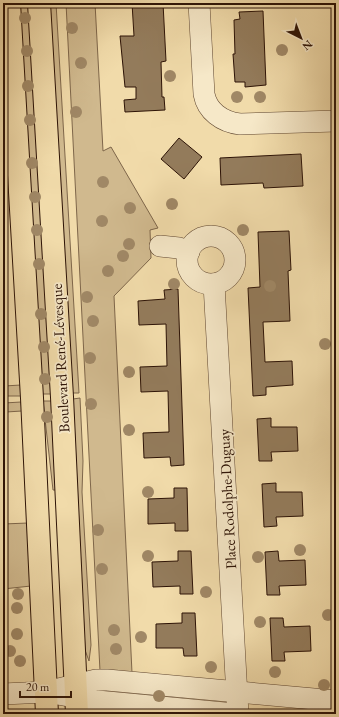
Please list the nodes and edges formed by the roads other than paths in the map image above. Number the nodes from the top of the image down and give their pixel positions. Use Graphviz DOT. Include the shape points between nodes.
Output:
graph roads {
  1 [pos="9,3"];
  2 [pos="39,3"];
  3 [pos="199,3"];
  4 [pos="336,121"];
  5 [pos="160,246"];
  6 [pos="189,252"];
  7 [pos="214,284"];
  8 [pos="176,686"];
  9 [pos="46,692"];
  10 [pos="237,692"];
  11 [pos="3,694"];
  12 [pos="76,698"];
  13 [pos="336,701"];
  14 [pos="293,706"];
  15 [pos="174,707"];
  16 [pos="47,714"];
  17 [pos="237,714"];
  1 -- 9 [label="main road, Boulevard René-Lévesque" via="32,390"];
  2 -- 12 [label="main road, Boulevard René-Lévesque" via="62,389"];
  3 -- 4 [label="street" via="204,94 214,113 234,123"];
  5 -- 6 [label="street"];
  6 -- 7 [label="street" via="188,264 194,277 207,284"];
  6 -- 7 [label="street" via="194,244 207,237 221,239 228,244 234,257 232,272 227,278"];
  7 -- 10 [label="street, Place Rodolphe-Duguay"];
  8 -- 10 [label="street"];
  8 -- 12 [label="street" via="101,680"];
  8 -- 15 [label="street"];
  9 -- 11 [label="street"];
  9 -- 12 [label="street"];
  9 -- 16 [label="main road, Boulevard René-Lévesque"];
  10 -- 14 [label="street"];
  10 -- 17 [label="street, Place Rodolphe-Duguay"];
  12 -- 15 [label="street"];
  13 -- 14 [label="street"];
  15 -- 17 [label="street"];
}
